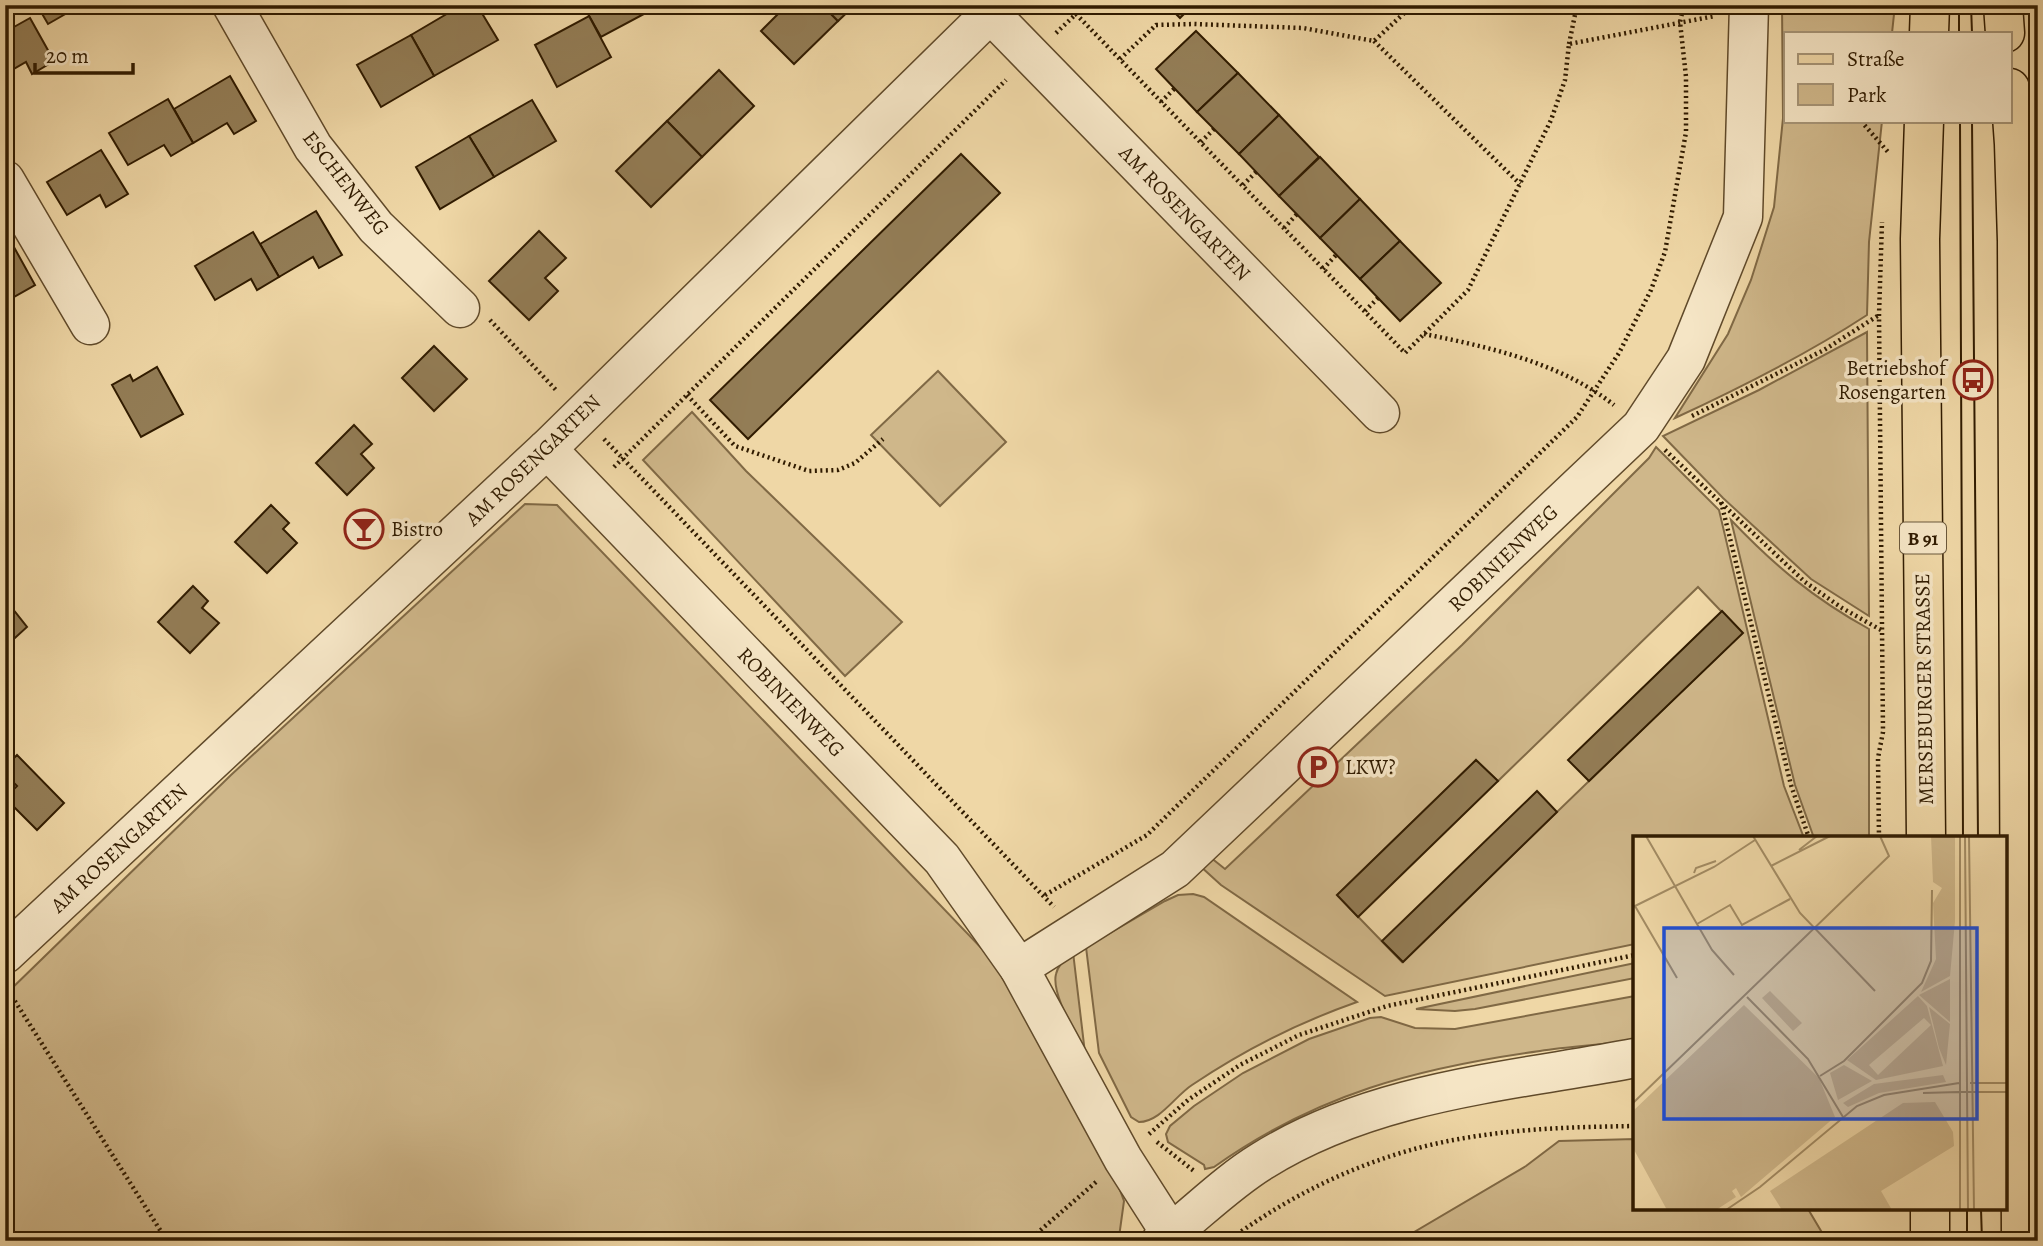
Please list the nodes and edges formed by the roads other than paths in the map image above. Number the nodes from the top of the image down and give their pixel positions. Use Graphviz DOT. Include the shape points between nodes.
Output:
graph roads {
  1 [pos="232,5"];
  2 [pos="1930,5"];
  3 [pos="2003,5"];
  4 [pos="1749,7"];
  5 [pos="990,8"];
  6 [pos="1929,32"];
  7 [pos="2006,32"];
  8 [pos="2011,102"];
  9 [pos="1924,122"];
  10 [pos="5,180"];
  11 [pos="460,308"];
  12 [pos="90,325"];
  13 [pos="1380,413"];
  14 [pos="547,450"];
  15 [pos="1926,836"];
  16 [pos="5,954"];
  17 [pos="1019,968"];
  18 [pos="2022,1013"];
  19 [pos="1633,1058"];
  20 [pos="2022,1073"];
  21 [pos="1633,1076"];
  22 [pos="1511,1079"];
  23 [pos="1930,1211"];
  24 [pos="1166,1237"];
  25 [pos="1930,1241"];
  26 [pos="2021,1241"];
  1 -- 11 [label="street, ESCHENWEG" via="313,147 376,227"];
  2 -- 6 [label="main road"];
  3 -- 7 [label="main road"];
  4 -- 17 [label="street, ROBINIENWEG" via="1743,217 1686,359 1641,427 1175,869"];
  5 -- 13 [label="street, AM ROSENGARTEN" via="1031,56"];
  5 -- 14 [label="street, AM ROSENGARTEN"];
  8 -- 18 [label="main road" via="2017,254"];
  9 -- 15 [label="main road, MERSEBURGER STRASSE / B 91" via="1920,239"];
  10 -- 12 [label="street"];
  14 -- 16 [label="street, AM ROSENGARTEN"];
  14 -- 17 [label="street, ROBINIENWEG" via="942,859"];
  17 -- 24 [label="street, ROBINIENWEG"];
  18 -- 20 [label="main road"];
  19 -- 22 [label="street"];
  20 -- 26 [label="main road"];
  21 -- 22 [label="street"];
  22 -- 24 [label="street" via="1434,1093 1319,1132 1261,1161"];
  23 -- 25 [label="main road"];
}
